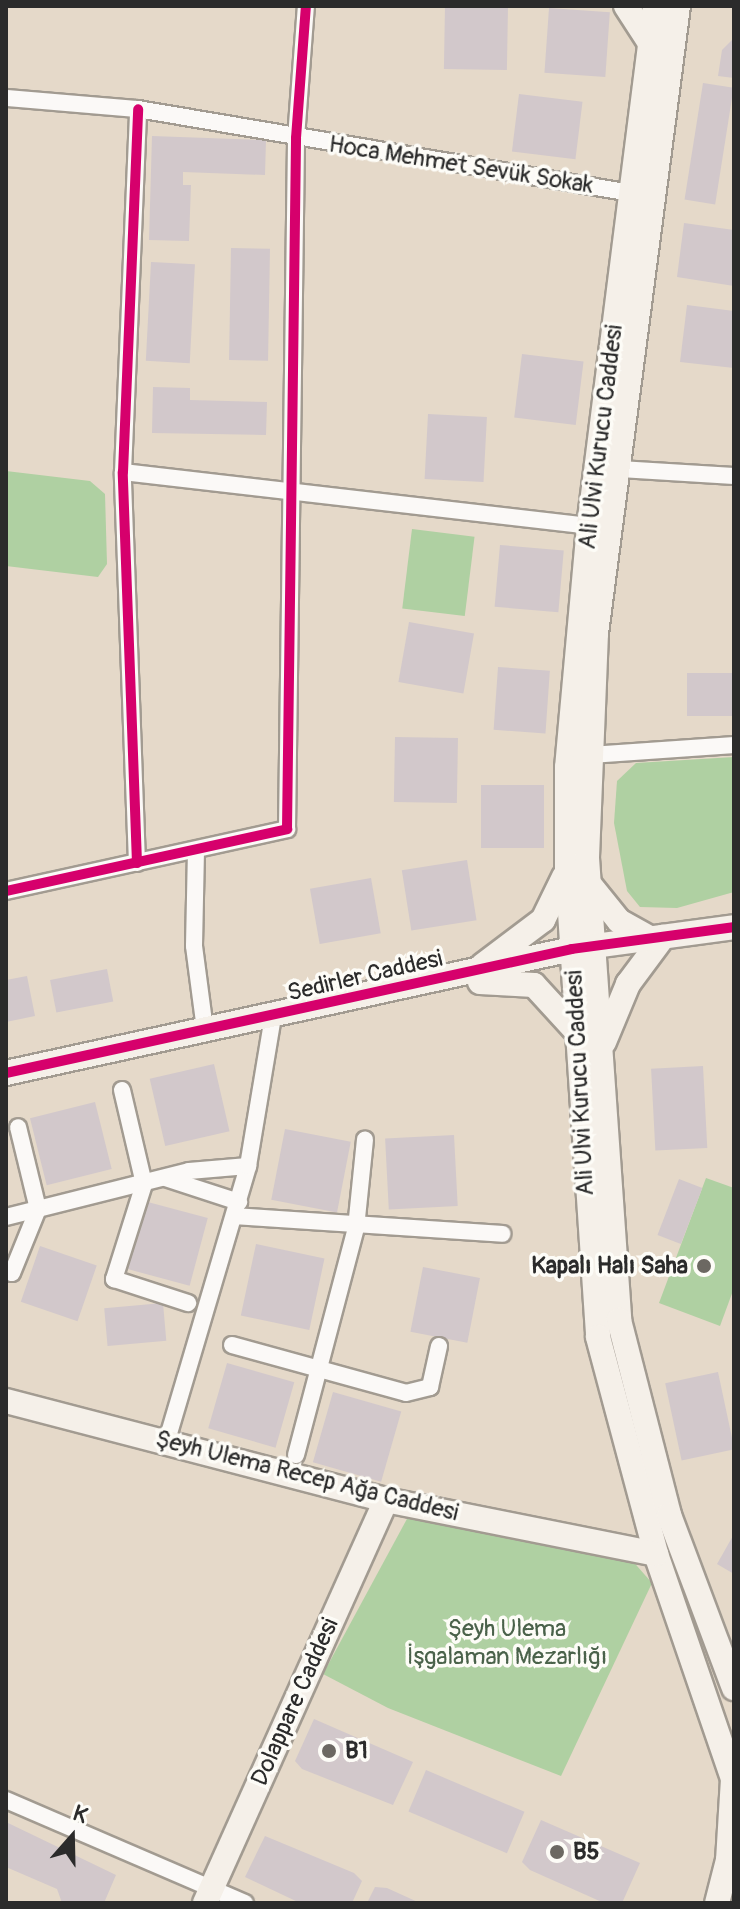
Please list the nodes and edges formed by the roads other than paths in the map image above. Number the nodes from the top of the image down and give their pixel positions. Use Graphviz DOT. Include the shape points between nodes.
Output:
graph roads {
  1 [pos="306,6"];
  2 [pos="626,6"];
  3 [pos="655,6"];
  4 [pos="678,6"];
  5 [pos="650,43"];
  6 [pos="6,98"];
  7 [pos="138,109"];
  8 [pos="296,138"];
  9 [pos="631,193"];
  10 [pos="620,469"];
  11 [pos="123,472"];
  12 [pos="734,476"];
  13 [pos="292,494"];
  14 [pos="589,526"];
  15 [pos="734,745"];
  16 [pos="591,755"];
  17 [pos="196,850"];
  18 [pos="137,863"];
  19 [pos="567,867"];
  20 [pos="590,885"];
  21 [pos="6,891"];
  22 [pos="734,927"];
  23 [pos="658,938"];
  24 [pos="583,948"];
  25 [pos="475,972"];
  26 [pos="394,990"];
  27 [pos="273,1017"];
  28 [pos="205,1029"];
  29 [pos="577,1032"];
  30 [pos="601,1052"];
  31 [pos="6,1073"];
  32 [pos="122,1090"];
  33 [pos="18,1127"];
  34 [pos="365,1139"];
  35 [pos="248,1166"];
  36 [pos="165,1178"];
  37 [pos="144,1184"];
  38 [pos="38,1209"];
  39 [pos="237,1209"];
  40 [pos="6,1217"];
  41 [pos="356,1228"];
  42 [pos="502,1234"];
  43 [pos="6,1271"];
  44 [pos="188,1303"];
  45 [pos="232,1345"];
  46 [pos="439,1346"];
  47 [pos="319,1369"];
  48 [pos="6,1401"];
  49 [pos="167,1440"];
  50 [pos="296,1455"];
  51 [pos="386,1500"];
  52 [pos="656,1554"];
  53 [pos="727,1642"];
  54 [pos="734,1688"];
  55 [pos="6,1800"];
  56 [pos="208,1896"];
  57 [pos="245,1903"];
  58 [pos="717,1903"];
  1 -- 8 [label="street"];
  2 -- 5 [label="main road"];
  3 -- 5 [label="main road, Ali Ulvi Kurucu Caddesi"];
  4 -- 10 [label="main road, Ali Ulvi Kurucu Caddesi"];
  5 -- 9 [label="main road, Ali Ulvi Kurucu Caddesi"];
  6 -- 7 [label="street, Hoca Mehmet Sevük Sokak"];
  7 -- 8 [label="street, Hoca Mehmet Sevük Sokak"];
  7 -- 11 [label="street"];
  8 -- 9 [label="street, Hoca Mehmet Sevük Sokak"];
  8 -- 13 [label="street"];
  9 -- 14 [label="main road, Ali Ulvi Kurucu Caddesi"];
  10 -- 12 [label="street"];
  10 -- 16 [label="main road, Ali Ulvi Kurucu Caddesi" via="596,633"];
  11 -- 13 [label="street"];
  11 -- 18 [label="street"];
  13 -- 14 [label="street"];
  13 -- 17 [label="street" via="287,829"];
  14 -- 19 [label="main road, Ali Ulvi Kurucu Caddesi" via="567,767"];
  15 -- 16 [label="street"];
  16 -- 20 [label="main road, Ali Ulvi Kurucu Caddesi"];
  17 -- 18 [label="street"];
  17 -- 28 [label="street" via="194,946"];
  18 -- 21 [label="street"];
  19 -- 24 [label="main road, Ali Ulvi Kurucu Caddesi"];
  19 -- 25 [label="main road" via="543,920"];
  20 -- 23 [label="main road" via="619,921"];
  20 -- 24 [label="main road, Ali Ulvi Kurucu Caddesi"];
  22 -- 23 [label="main road, Sedirler Caddesi"];
  23 -- 24 [label="main road, Sedirler Caddesi"];
  23 -- 30 [label="main road" via="628,984"];
  24 -- 25 [label="main road, Sedirler Caddesi"];
  24 -- 29 [label="main road, Ali Ulvi Kurucu Caddesi"];
  24 -- 30 [label="main road, Ali Ulvi Kurucu Caddesi"];
  25 -- 26 [label="main road, Sedirler Caddesi"];
  26 -- 27 [label="main road, Sedirler Caddesi"];
  26 -- 29 [label="main road" via="511,980 534,985"];
  27 -- 28 [label="main road, Sedirler Caddesi"];
  27 -- 35 [label="street"];
  28 -- 31 [label="main road, Sedirler Caddesi"];
  29 -- 52 [label="main road, Ali Ulvi Kurucu Caddesi" via="598,1337"];
  30 -- 53 [label="main road, Ali Ulvi Kurucu Caddesi" via="619,1320 669,1515"];
  32 -- 37 [label="street"];
  33 -- 38 [label="street"];
  34 -- 41 [label="street"];
  35 -- 36 [label="street"];
  35 -- 39 [label="street"];
  36 -- 37 [label="street"];
  36 -- 39 [label="street"];
  37 -- 38 [label="street"];
  37 -- 44 [label="street" via="114,1279"];
  38 -- 40 [label="street"];
  38 -- 43 [label="street" via="12,1273"];
  39 -- 41 [label="street"];
  39 -- 49 [label="street"];
  41 -- 42 [label="street"];
  41 -- 47 [label="street"];
  45 -- 47 [label="street"];
  46 -- 47 [label="street" via="430,1387 406,1393"];
  47 -- 50 [label="street"];
  48 -- 49 [label="main road, Şeyh Ulema Recep Ağa Caddesi"];
  49 -- 51 [label="main road, Şeyh Ulema Recep Ağa Caddesi"];
  51 -- 52 [label="main road, Şeyh Ulema Recep Ağa Caddesi"];
  51 -- 56 [label="main road, Dolappare Caddesi"];
  52 -- 58 [label="main road, Ali Ulvi Kurucu Caddesi" via="733,1779 728,1860"];
  53 -- 54 [label="main road, Ali Ulvi Kurucu Caddesi"];
  55 -- 56 [label="street"];
  56 -- 57 [label="street"];
}
